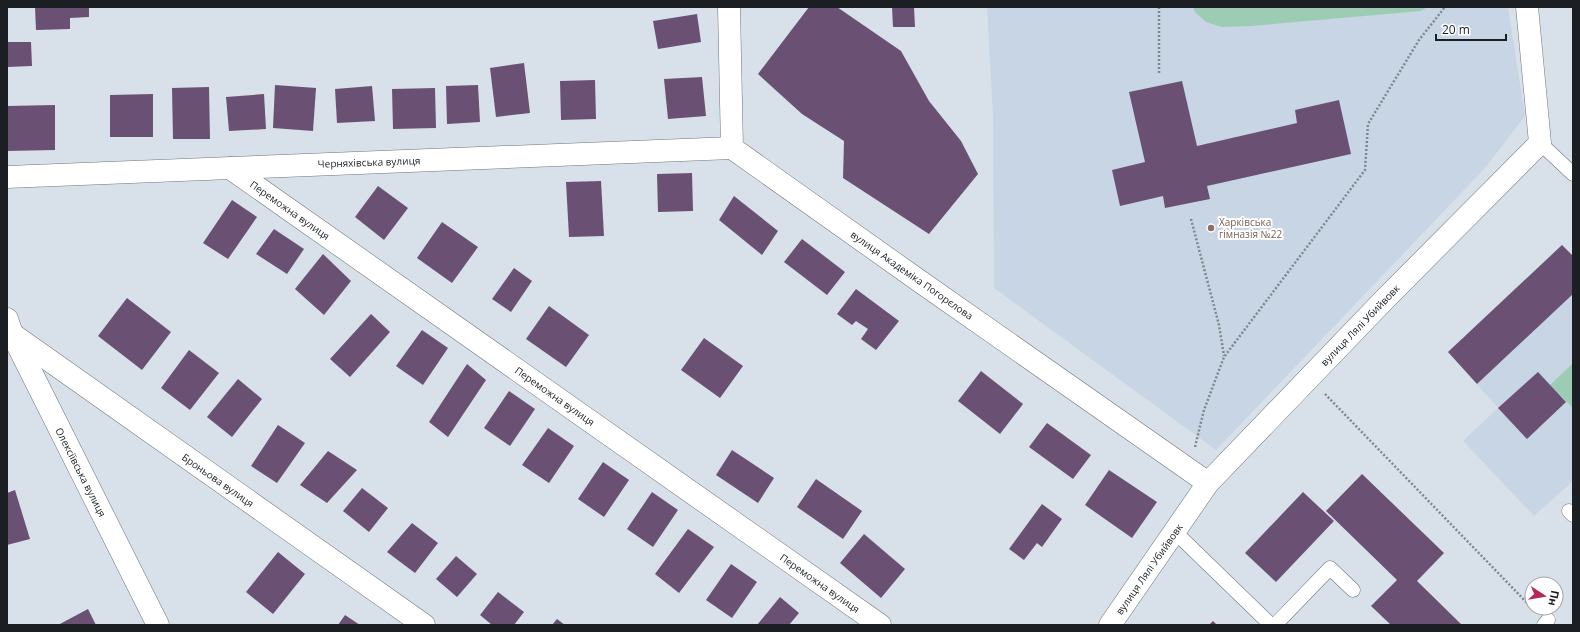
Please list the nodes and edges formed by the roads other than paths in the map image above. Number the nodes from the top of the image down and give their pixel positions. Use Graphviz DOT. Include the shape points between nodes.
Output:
graph roads {
  1 [pos="729,7"];
  2 [pos="1527,7"];
  3 [pos="1540,143"];
  4 [pos="732,148"];
  5 [pos="230,168"];
  6 [pos="1573,174"];
  7 [pos="7,177"];
  8 [pos="9,330"];
  9 [pos="1199,477"];
  10 [pos="1175,532"];
  11 [pos="1353,590"];
  12 [pos="158,625"];
  13 [pos="424,625"];
  14 [pos="880,625"];
  15 [pos="1110,625"];
  16 [pos="1271,625"];
  17 [pos="1275,625"];
  1 -- 4 [label="street"];
  2 -- 3 [label="street"];
  3 -- 6 [label="lane"];
  3 -- 9 [label="street, вулиця Лялі Убийвовк" via="1309,378"];
  4 -- 5 [label="street, Черняхівська вулиця"];
  4 -- 9 [label="street, вулиця Академіка Погорєлова"];
  5 -- 7 [label="street, Черняхівська вулиця"];
  5 -- 14 [label="street, Переможна вулиця"];
  8 -- 12 [label="street, Олексіївська вулиця"];
  8 -- 13 [label="street, Броньова вулиця"];
  9 -- 10 [label="street, вулиця Лялі Убийвовк"];
  10 -- 15 [label="street, вулиця Лялі Убийвовк"];
  10 -- 16 [label="lane"];
  11 -- 17 [label="lane" via="1330,568"];
}
